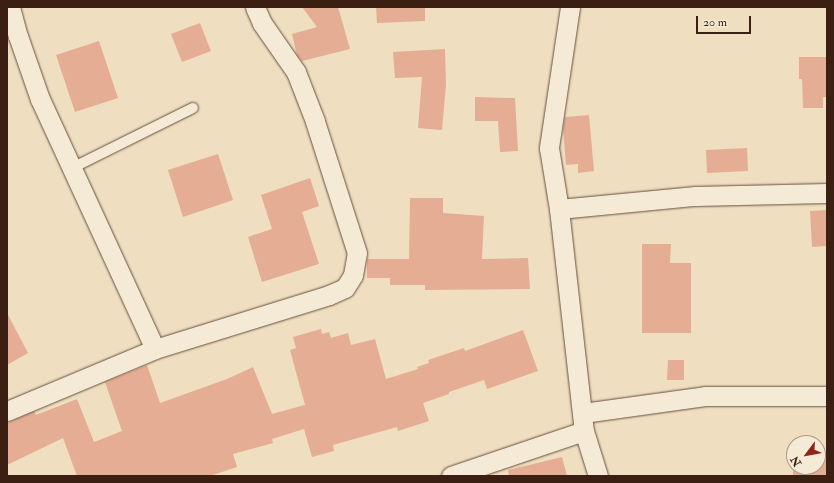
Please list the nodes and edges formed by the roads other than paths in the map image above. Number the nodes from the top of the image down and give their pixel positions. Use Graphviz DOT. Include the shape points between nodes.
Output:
graph roads {
  1 [pos="10,7"];
  2 [pos="254,7"];
  3 [pos="570,7"];
  4 [pos="193,108"];
  5 [pos="72,168"];
  6 [pos="827,193"];
  7 [pos="559,209"];
  8 [pos="155,349"];
  9 [pos="827,396"];
  10 [pos="7,411"];
  11 [pos="584,422"];
  12 [pos="451,476"];
  13 [pos="598,476"];
  1 -- 5 [label="street" via="40,99"];
  2 -- 8 [label="street" via="296,72 315,121 357,253 353,275 345,288 329,295"];
  3 -- 7 [label="street" via="548,148"];
  4 -- 5 [label="lane"];
  5 -- 8 [label="street"];
  6 -- 7 [label="street" via="695,196"];
  7 -- 11 [label="street"];
  8 -- 10 [label="street"];
  9 -- 11 [label="street" via="705,396"];
  11 -- 12 [label="street"];
  11 -- 13 [label="street"];
}
